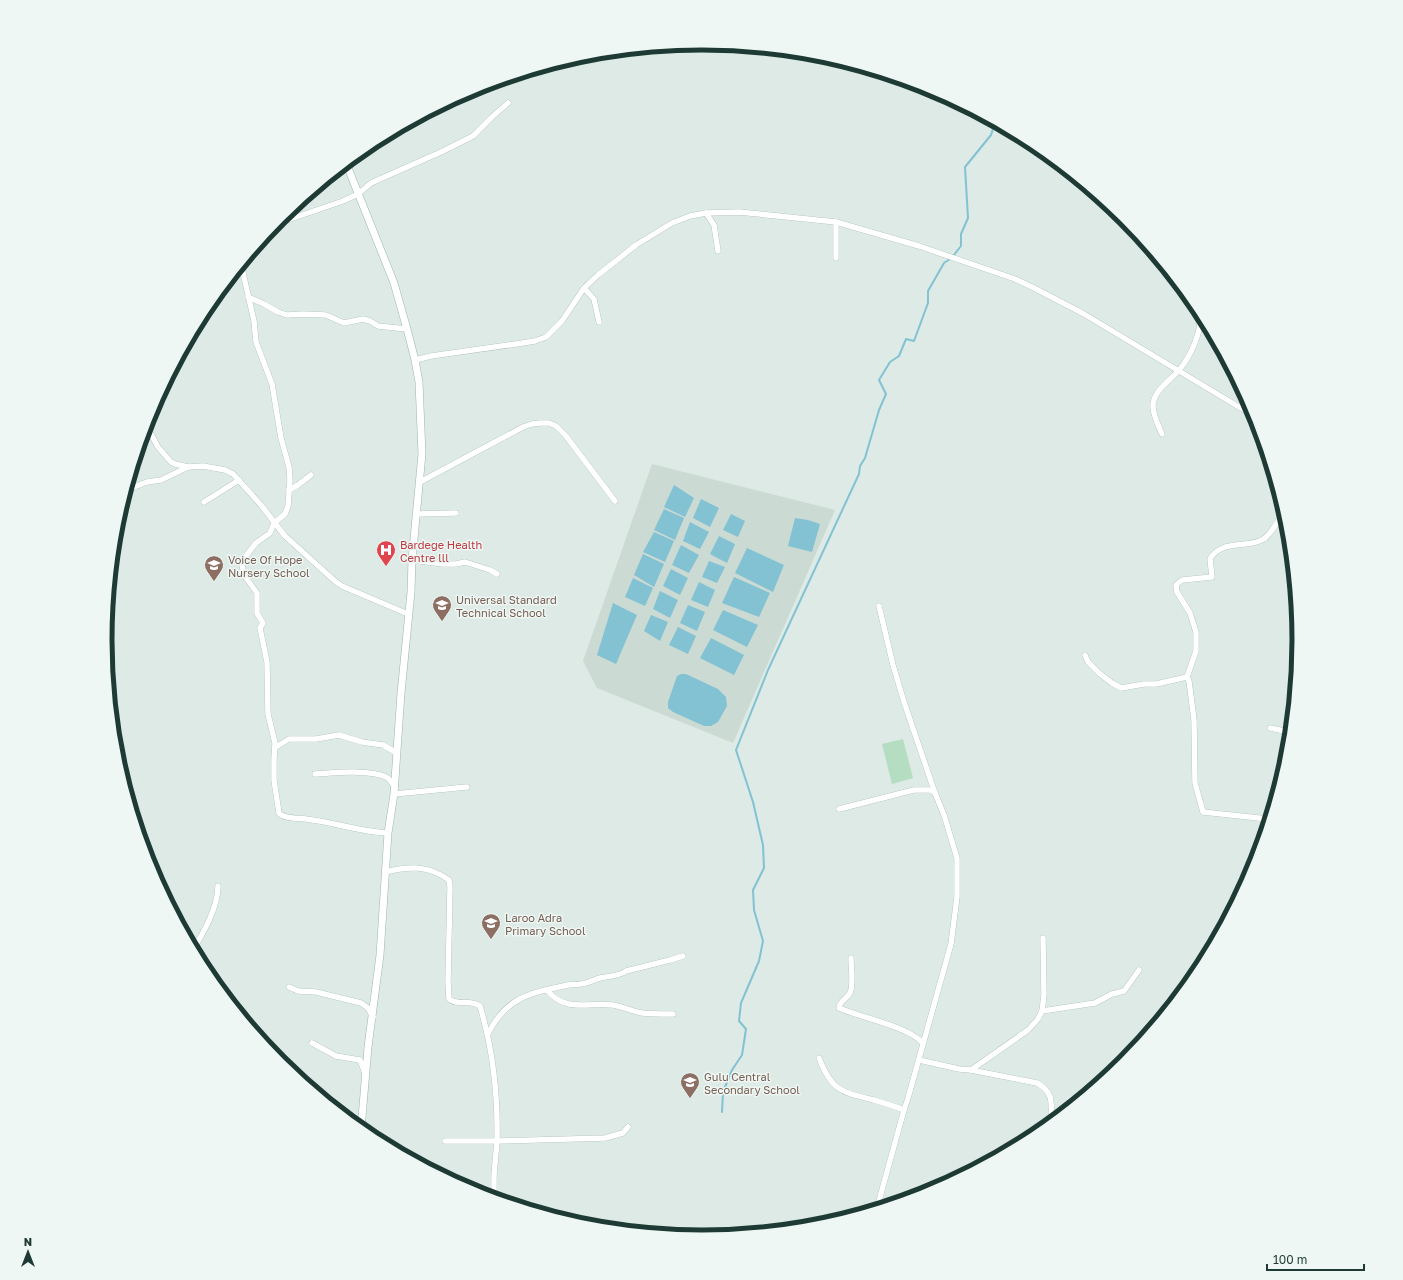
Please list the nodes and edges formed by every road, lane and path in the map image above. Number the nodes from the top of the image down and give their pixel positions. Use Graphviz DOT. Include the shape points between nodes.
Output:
graph roads {
  1 [pos="508,103"];
  2 [pos="348,168"];
  3 [pos="358,194"];
  4 [pos="706,213"];
  5 [pos="286,221"];
  6 [pos="836,222"];
  7 [pos="718,251"];
  8 [pos="836,258"];
  9 [pos="242,270"];
  10 [pos="584,288"];
  11 [pos="248,297"];
  12 [pos="599,322"];
  13 [pos="1200,325"];
  14 [pos="407,329"];
  15 [pos="415,360"];
  16 [pos="1179,370"];
  17 [pos="1246,411"];
  18 [pos="150,432"];
  19 [pos="1162,434"];
  20 [pos="188,467"];
  21 [pos="311,475"];
  22 [pos="239,480"];
  23 [pos="420,482"];
  24 [pos="132,489"];
  25 [pos="289,490"];
  26 [pos="614,501"];
  27 [pos="204,502"];
  28 [pos="456,513"];
  29 [pos="416,514"];
  30 [pos="1279,520"];
  31 [pos="274,523"];
  32 [pos="412,560"];
  33 [pos="497,574"];
  34 [pos="879,606"];
  35 [pos="408,614"];
  36 [pos="1084,655"];
  37 [pos="1187,677"];
  38 [pos="1270,728"];
  39 [pos="1284,731"];
  40 [pos="276,747"];
  41 [pos="396,753"];
  42 [pos="315,774"];
  43 [pos="394,786"];
  44 [pos="467,787"];
  45 [pos="935,793"];
  46 [pos="394,794"];
  47 [pos="839,809"];
  48 [pos="1263,819"];
  49 [pos="388,834"];
  50 [pos="385,872"];
  51 [pos="218,886"];
  52 [pos="1043,938"];
  53 [pos="196,943"];
  54 [pos="683,956"];
  55 [pos="850,958"];
  56 [pos="1140,970"];
  57 [pos="289,987"];
  58 [pos="547,990"];
  59 [pos="1042,1011"];
  60 [pos="673,1014"];
  61 [pos="373,1017"];
  62 [pos="488,1034"];
  63 [pos="312,1043"];
  64 [pos="923,1044"];
  65 [pos="819,1058"];
  66 [pos="919,1060"];
  67 [pos="971,1070"];
  68 [pos="366,1076"];
  69 [pos="904,1110"];
  70 [pos="1051,1115"];
  71 [pos="362,1122"];
  72 [pos="628,1127"];
  73 [pos="445,1141"];
  74 [pos="497,1141"];
  75 [pos="494,1192"];
  76 [pos="878,1203"];
  1 -- 3 [label="street" via="473,136 371,183"];
  2 -- 3 [label="street"];
  3 -- 5 [label="street"];
  3 -- 14 [label="street" via="394,283"];
  4 -- 6 [label="street" via="739,212"];
  4 -- 7 [label="street" via="714,225"];
  4 -- 10 [label="street" via="690,216 656,232 636,245"];
  6 -- 8 [label="street"];
  6 -- 16 [label="street" via="962,260 1021,282 1084,314"];
  9 -- 11 [label="street"];
  10 -- 12 [label="street" via="594,299"];
  10 -- 15 [label="street" via="562,321 546,337 535,341"];
  11 -- 14 [label="street" via="287,315 326,315 344,323 363,319 378,326"];
  11 -- 25 [label="street" via="256,342 272,384 281,438 289,467"];
  13 -- 16 [label="street" via="1195,342"];
  14 -- 15 [label="street"];
  15 -- 23 [label="street" via="419,382 422,448"];
  16 -- 17 [label="street"];
  16 -- 19 [label="street" via="1154,401 1156,420"];
  18 -- 20 [label="street" via="171,462"];
  20 -- 22 [label="street" via="203,466 224,470"];
  20 -- 24 [label="street" via="161,480 147,482"];
  21 -- 25 [label="street"];
  22 -- 27 [label="street"];
  22 -- 31 [label="street"];
  23 -- 26 [label="street" via="523,427 550,423 566,436"];
  23 -- 29 [label="street"];
  25 -- 31 [label="street" via="285,514"];
  28 -- 29 [label="street"];
  29 -- 32 [label="street"];
  30 -- 37 [label="street" via="1265,538 1216,551 1210,559 1212,577 1182,580 1176,585 1196,632 1196,651"];
  31 -- 35 [label="street" via="336,582"];
  31 -- 40 [label="street" via="271,531 252,548 242,565 244,575 257,593 257,613 263,623 260,628 267,662 268,714"];
  32 -- 33 [label="street" via="443,564 464,562"];
  32 -- 35 [label="street"];
  34 -- 45 [label="street" via="904,702"];
  35 -- 41 [label="street"];
  36 -- 37 [label="street" via="1099,673 1122,688"];
  37 -- 48 [label="street" via="1194,720 1195,783 1203,812"];
  38 -- 39 [label="street"];
  40 -- 41 [label="street" via="289,739 316,739 339,735 383,745"];
  40 -- 49 [label="street" via="274,780 280,816"];
  41 -- 43 [label="street"];
  42 -- 43 [label="street" via="369,773 387,777"];
  43 -- 46 [label="street"];
  44 -- 46 [label="street"];
  45 -- 47 [label="street" via="930,790 914,790"];
  45 -- 64 [label="street" via="957,858 957,897 951,944"];
  46 -- 49 [label="street"];
  49 -- 50 [label="street"];
  50 -- 61 [label="street"];
  50 -- 62 [label="street" via="405,867 421,868 449,880 449,999 480,1006"];
  51 -- 53 [label="street" via="214,910"];
  52 -- 59 [label="street"];
  54 -- 58 [label="street" via="626,971 621,975"];
  55 -- 64 [label="street" via="850,992 839,1008 904,1031"];
  56 -- 59 [label="street" via="1124,990 1095,1003"];
  57 -- 61 [label="street" via="298,991 316,992 361,1002"];
  58 -- 60 [label="street" via="556,1000 568,1004 620,1006 641,1013"];
  58 -- 62 [label="street" via="516,1000 498,1016"];
  59 -- 67 [label="street" via="1028,1030"];
  61 -- 68 [label="street"];
  62 -- 74 [label="street" via="498,1114"];
  63 -- 68 [label="street" via="336,1056 360,1060"];
  64 -- 66 [label="street"];
  65 -- 69 [label="street" via="829,1080 840,1090"];
  66 -- 67 [label="street"];
  66 -- 69 [label="street"];
  67 -- 70 [label="street" via="1037,1083 1047,1090 1051,1098"];
  68 -- 71 [label="street"];
  69 -- 76 [label="street"];
  72 -- 74 [label="street" via="622,1133 605,1138"];
  73 -- 74 [label="street"];
  74 -- 75 [label="street"];
}
